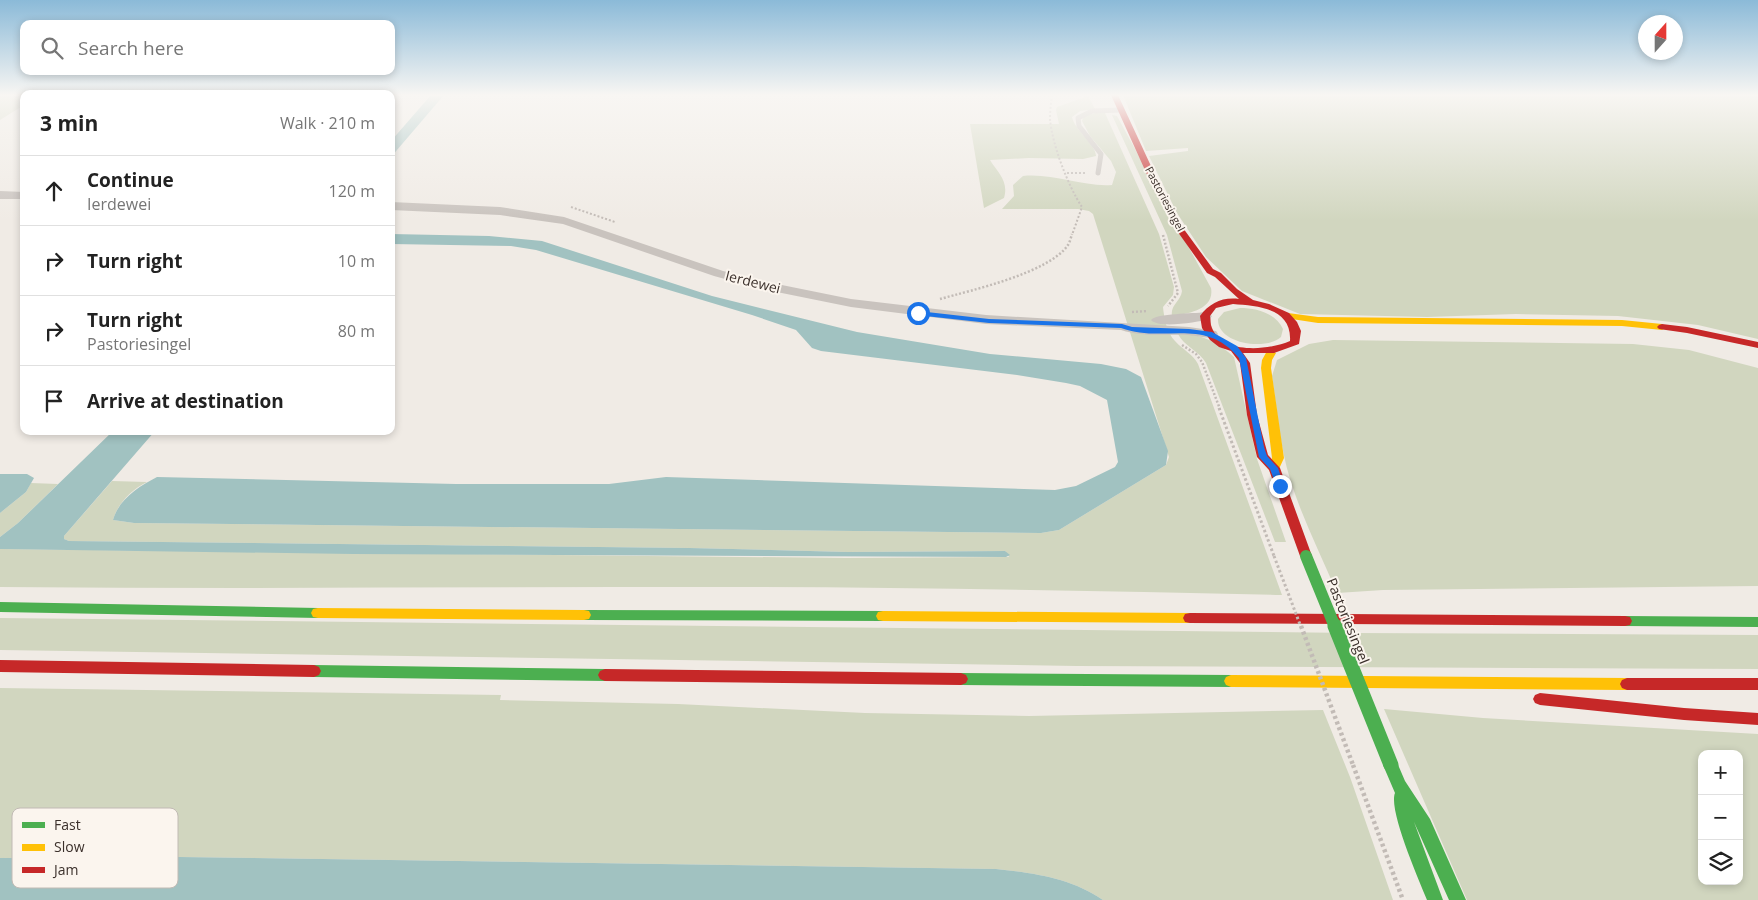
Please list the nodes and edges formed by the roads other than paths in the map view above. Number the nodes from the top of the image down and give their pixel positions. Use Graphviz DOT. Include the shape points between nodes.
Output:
graph roads {
  1 [pos="1088,137"];
  2 [pos="1134,137"];
  3 [pos="1098,173"];
  4 [pos="0,195"];
  5 [pos="20,196"];
  6 [pos="395,206"];
  7 [pos="1210,271"];
  8 [pos="1217,295"];
  9 [pos="1249,301"];
  10 [pos="1205,316"];
  11 [pos="1288,316"];
  12 [pos="1122,326"];
  13 [pos="1420,333"];
  14 [pos="1212,334"];
  15 [pos="1758,345"];
  16 [pos="1234,348"];
  17 [pos="1720,349"];
  18 [pos="1271,353"];
  19 [pos="1274,468"];
  20 [pos="0,608"];
  21 [pos="1669,610"];
  22 [pos="1480,622"];
  23 [pos="1758,622"];
  24 [pos="0,666"];
  25 [pos="1398,683"];
  26 [pos="1758,684"];
  27 [pos="1507,695"];
  28 [pos="1527,697"];
  29 [pos="1758,719"];
  30 [pos="1399,785"];
  31 [pos="1435,900"];
  32 [pos="1458,900"];
  1 -- 3 [label="lane" via="1101,154"];
  2 -- 7 [label="main road, Pastoriesingel" via="1179,228"];
  4 -- 5 [label="street"];
  6 -- 12 [label="street, Ierdewei" via="481,209 550,218 719,274 843,302 989,321"];
  7 -- 8 [label="main road, Pastoriesingel" via="1208,275"];
  7 -- 9 [label="main road, Pastoriesingel"];
  8 -- 9 [label="main road" via="1233,301"];
  8 -- 10 [label="main road"];
  9 -- 11 [label="main road"];
  10 -- 12 [label="street, Ierdewei" via="1129,322"];
  10 -- 14 [label="main road"];
  11 -- 15 [label="main road" via="1318,320 1622,323 1687,330"];
  11 -- 18 [label="main road" via="1301,336 1290,346"];
  12 -- 14 [label="street, Ierdewei"];
  13 -- 17 [label="main road" via="1631,335"];
  14 -- 16 [label="main road"];
  16 -- 18 [label="main road"];
  16 -- 19 [label="main road, Pastoriesingel" via="1245,363 1252,415 1263,457"];
  18 -- 19 [label="main road, Pastoriesingel" via="1266,368 1278,458"];
  19 -- 30 [label="main road, Pastoriesingel, bridge" via="1306,556"];
  20 -- 22 [label="main road"];
  21 -- 22 [label="main road"];
  22 -- 23 [label="main road"];
  24 -- 25 [label="main road"];
  25 -- 26 [label="main road"];
  25 -- 27 [label="main road"];
  28 -- 29 [label="main road"];
  30 -- 31 [label="main road" via="1407,827"];
  30 -- 32 [label="main road" via="1424,824"];
}
